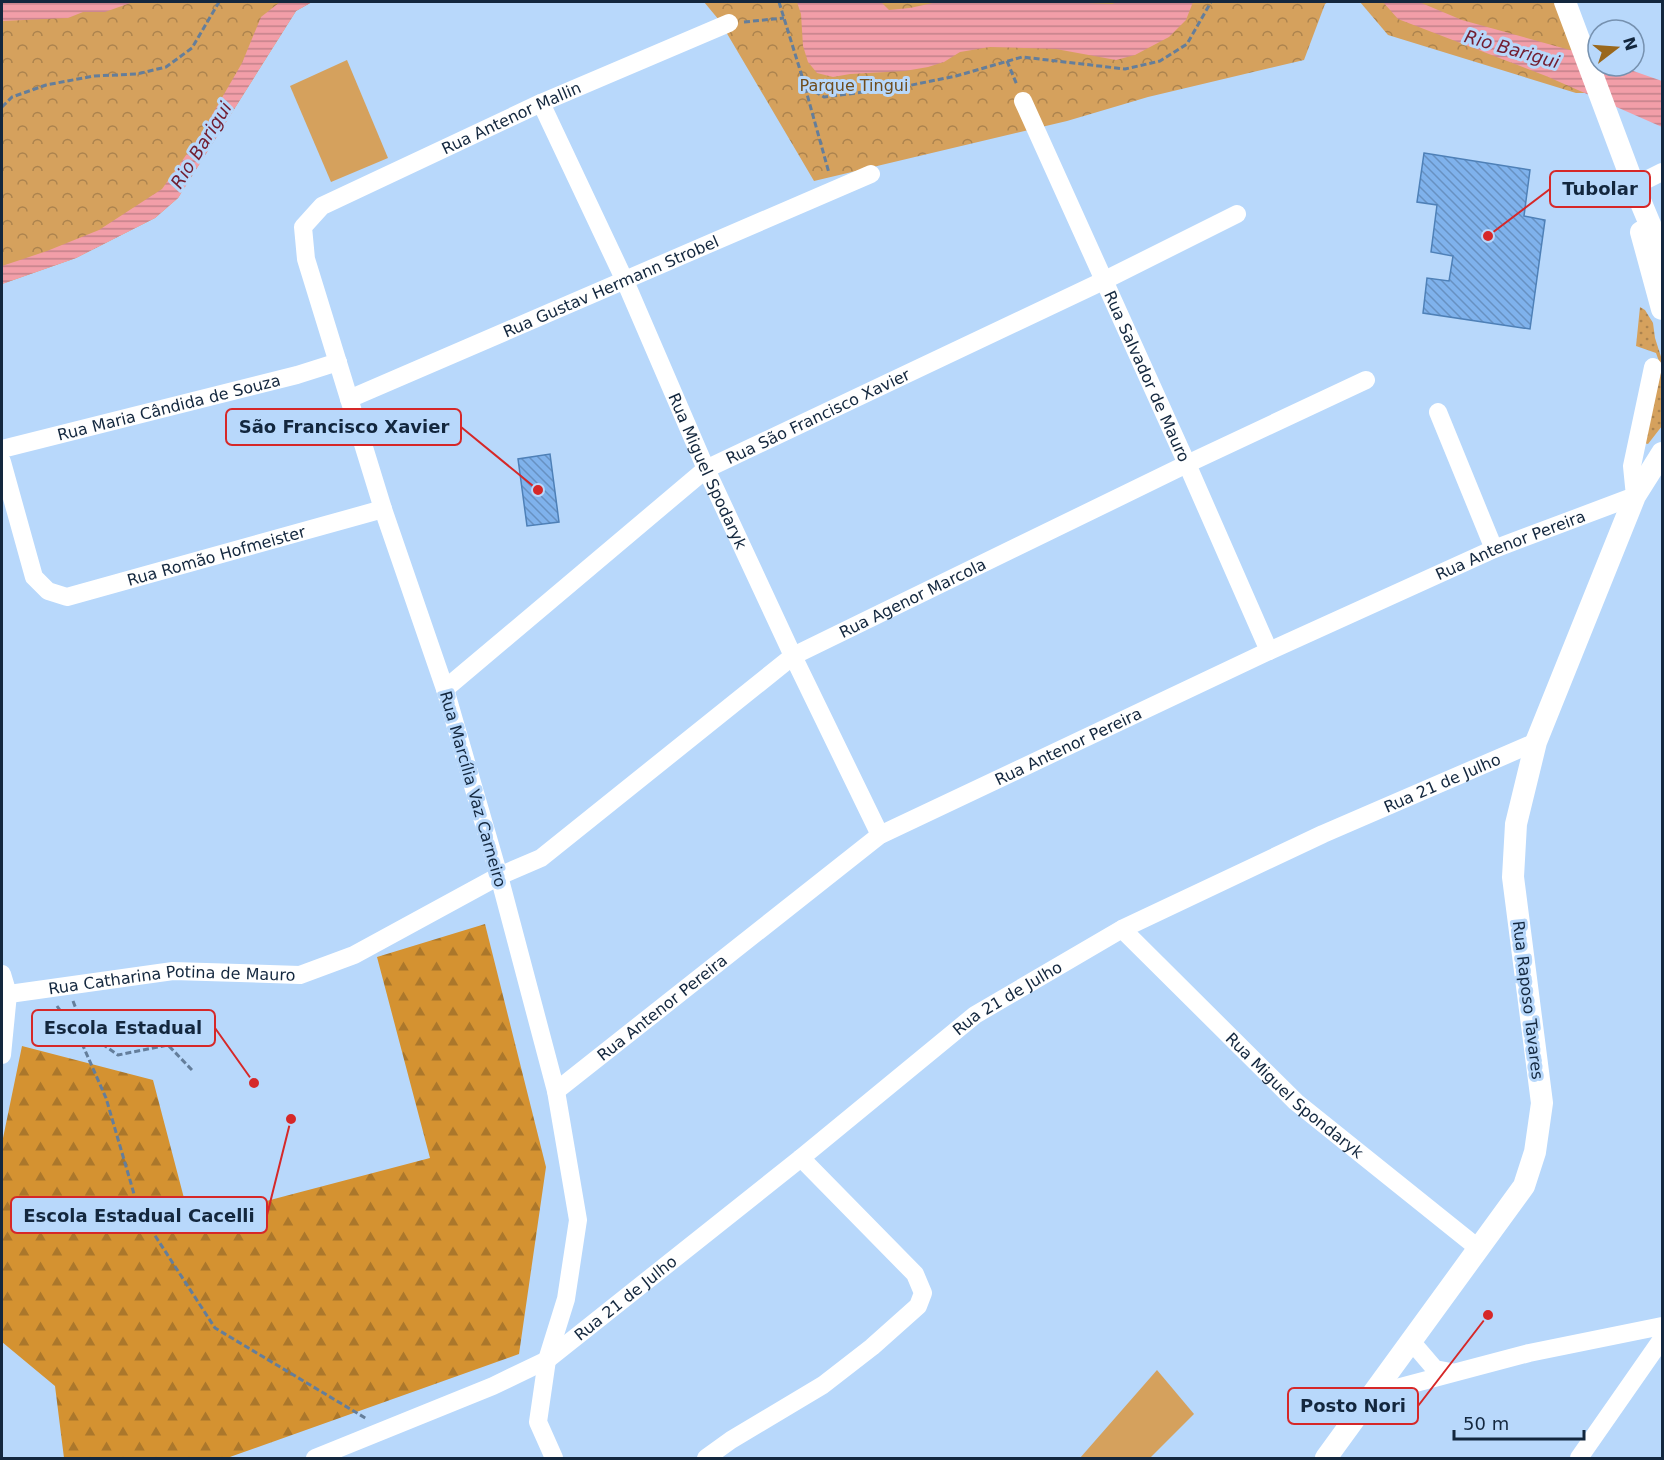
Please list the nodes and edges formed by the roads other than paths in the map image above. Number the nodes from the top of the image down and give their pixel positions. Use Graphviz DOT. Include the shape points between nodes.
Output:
graph roads {
  1 [pos="1565,2"];
  2 [pos="1570,2"];
  3 [pos="729,23"];
  4 [pos="1581,43"];
  5 [pos="1023,101"];
  6 [pos="541,104"];
  7 [pos="1662,172"];
  8 [pos="871,174"];
  9 [pos="1634,186"];
  10 [pos="1237,214"];
  11 [pos="303,227"];
  12 [pos="1662,253"];
  13 [pos="1103,280"];
  14 [pos="625,281"];
  15 [pos="1662,309"];
  16 [pos="338,362"];
  17 [pos="1653,367"];
  18 [pos="1366,380"];
  19 [pos="349,399"];
  20 [pos="1438,412"];
  21 [pos="2,449"];
  22 [pos="2,462"];
  23 [pos="1659,463"];
  24 [pos="1187,464"];
  25 [pos="706,469"];
  26 [pos="1635,496"];
  27 [pos="383,509"];
  28 [pos="1494,549"];
  29 [pos="1269,651"];
  30 [pos="793,656"];
  31 [pos="445,689"];
  32 [pos="1536,742"];
  33 [pos="880,835"];
  34 [pos="499,876"];
  35 [pos="1122,929"];
  36 [pos="2,974"];
  37 [pos="5,994"];
  38 [pos="2,1055"];
  39 [pos="556,1091"];
  40 [pos="801,1158"];
  41 [pos="1478,1248"];
  42 [pos="1662,1326"];
  43 [pos="1662,1339"];
  44 [pos="1411,1341"];
  45 [pos="547,1360"];
  46 [pos="1453,1372"];
  47 [pos="1374,1394"];
  48 [pos="315,1458"];
  49 [pos="554,1458"];
  50 [pos="706,1458"];
  51 [pos="1326,1458"];
  52 [pos="1579,1458"];
  1 -- 4 [label="main road"];
  2 -- 4 [label="main road"];
  3 -- 6 [label="street, Rua Antenor Mallin"];
  4 -- 9 [label="main road"];
  5 -- 13 [label="street, Rua Salvador de Mauro"];
  6 -- 11 [label="street, Rua Antenor Mallin" via="322,206"];
  6 -- 14 [label="street, Rua Miguel Spodaryk"];
  7 -- 9 [label="street"];
  8 -- 14 [label="street, Rua Gustav Hermann Strobel"];
  9 -- 12 [label="main road"];
  9 -- 15 [label="main road" via="1640,226"];
  10 -- 13 [label="street, Rua São Francisco Xavier"];
  11 -- 16 [label="street, Rua Marcília Vaz Carneiro" via="306,260"];
  13 -- 24 [label="street, Rua Salvador de Mauro"];
  13 -- 25 [label="street, Rua São Francisco Xavier"];
  14 -- 19 [label="street, Rua Gustav Hermann Strobel"];
  14 -- 25 [label="street, Rua Miguel Spodaryk"];
  16 -- 19 [label="street, Rua Marcília Vaz Carneiro"];
  16 -- 21 [label="street, Rua Maria Cândida de Souza"];
  17 -- 26 [label="street, Rua Raposo Tavares" via="1632,466"];
  18 -- 24 [label="street, Rua Agenor Marcola"];
  19 -- 27 [label="street, Rua Marcília Vaz Carneiro"];
  20 -- 28 [label="street"];
  22 -- 27 [label="street, Rua Romão Hofmeister" via="34,577 48,591 67,597"];
  23 -- 26 [label="main road, Rua Raposo Tavares"];
  24 -- 29 [label="street, Rua Salvador de Mauro"];
  24 -- 30 [label="street, Rua Agenor Marcola"];
  25 -- 30 [label="street, Rua Miguel Spodaryk"];
  25 -- 31 [label="street, Rua São Francisco Xavier"];
  26 -- 28 [label="street, Rua Antenor Pereira"];
  26 -- 32 [label="main road, Rua Raposo Tavares"];
  27 -- 31 [label="street, Rua Marcília Vaz Carneiro"];
  28 -- 29 [label="street, Rua Antenor Pereira"];
  29 -- 33 [label="street, Rua Antenor Pereira"];
  30 -- 33 [label="street, Rua Miguel Spodaryk"];
  30 -- 34 [label="street, Rua Agenor Marcola" via="541,858"];
  31 -- 34 [label="street, Rua Marcília Vaz Carneiro"];
  32 -- 35 [label="street, Rua 21 de Julho" via="1323,834"];
  32 -- 41 [label="main road, Rua Raposo Tavares" via="1516,824 1513,877 1542,1103 1535,1152 1524,1186"];
  33 -- 39 [label="street, Rua Antenor Pereira"];
  34 -- 37 [label="street, Rua Catharina Potina de Mauro" via="354,955 300,975 173,971"];
  34 -- 39 [label="street, Rua Marcília Vaz Carneiro"];
  35 -- 40 [label="street, Rua 21 de Julho" via="975,1015"];
  35 -- 41 [label="street, Rua Miguel Spondaryk" via="1296,1102"];
  36 -- 37 [label="street"];
  37 -- 38 [label="street"];
  39 -- 45 [label="street, Rua Marcília Vaz Carneiro" via="578,1220 566,1299"];
  40 -- 45 [label="street, Rua 21 de Julho"];
  40 -- 50 [label="street" via="915,1274 923,1293 918,1306 823,1385"];
  41 -- 44 [label="main road, Rua Raposo Tavares"];
  42 -- 46 [label="street"];
  43 -- 52 [label="street"];
  44 -- 46 [label="street" via="1435,1369"];
  44 -- 47 [label="main road, Rua Raposo Tavares"];
  45 -- 48 [label="street"];
  45 -- 49 [label="street, Rua Marcília Vaz Carneiro" via="538,1422"];
  46 -- 47 [label="street"];
  47 -- 51 [label="main road, Rua Raposo Tavares"];
}
